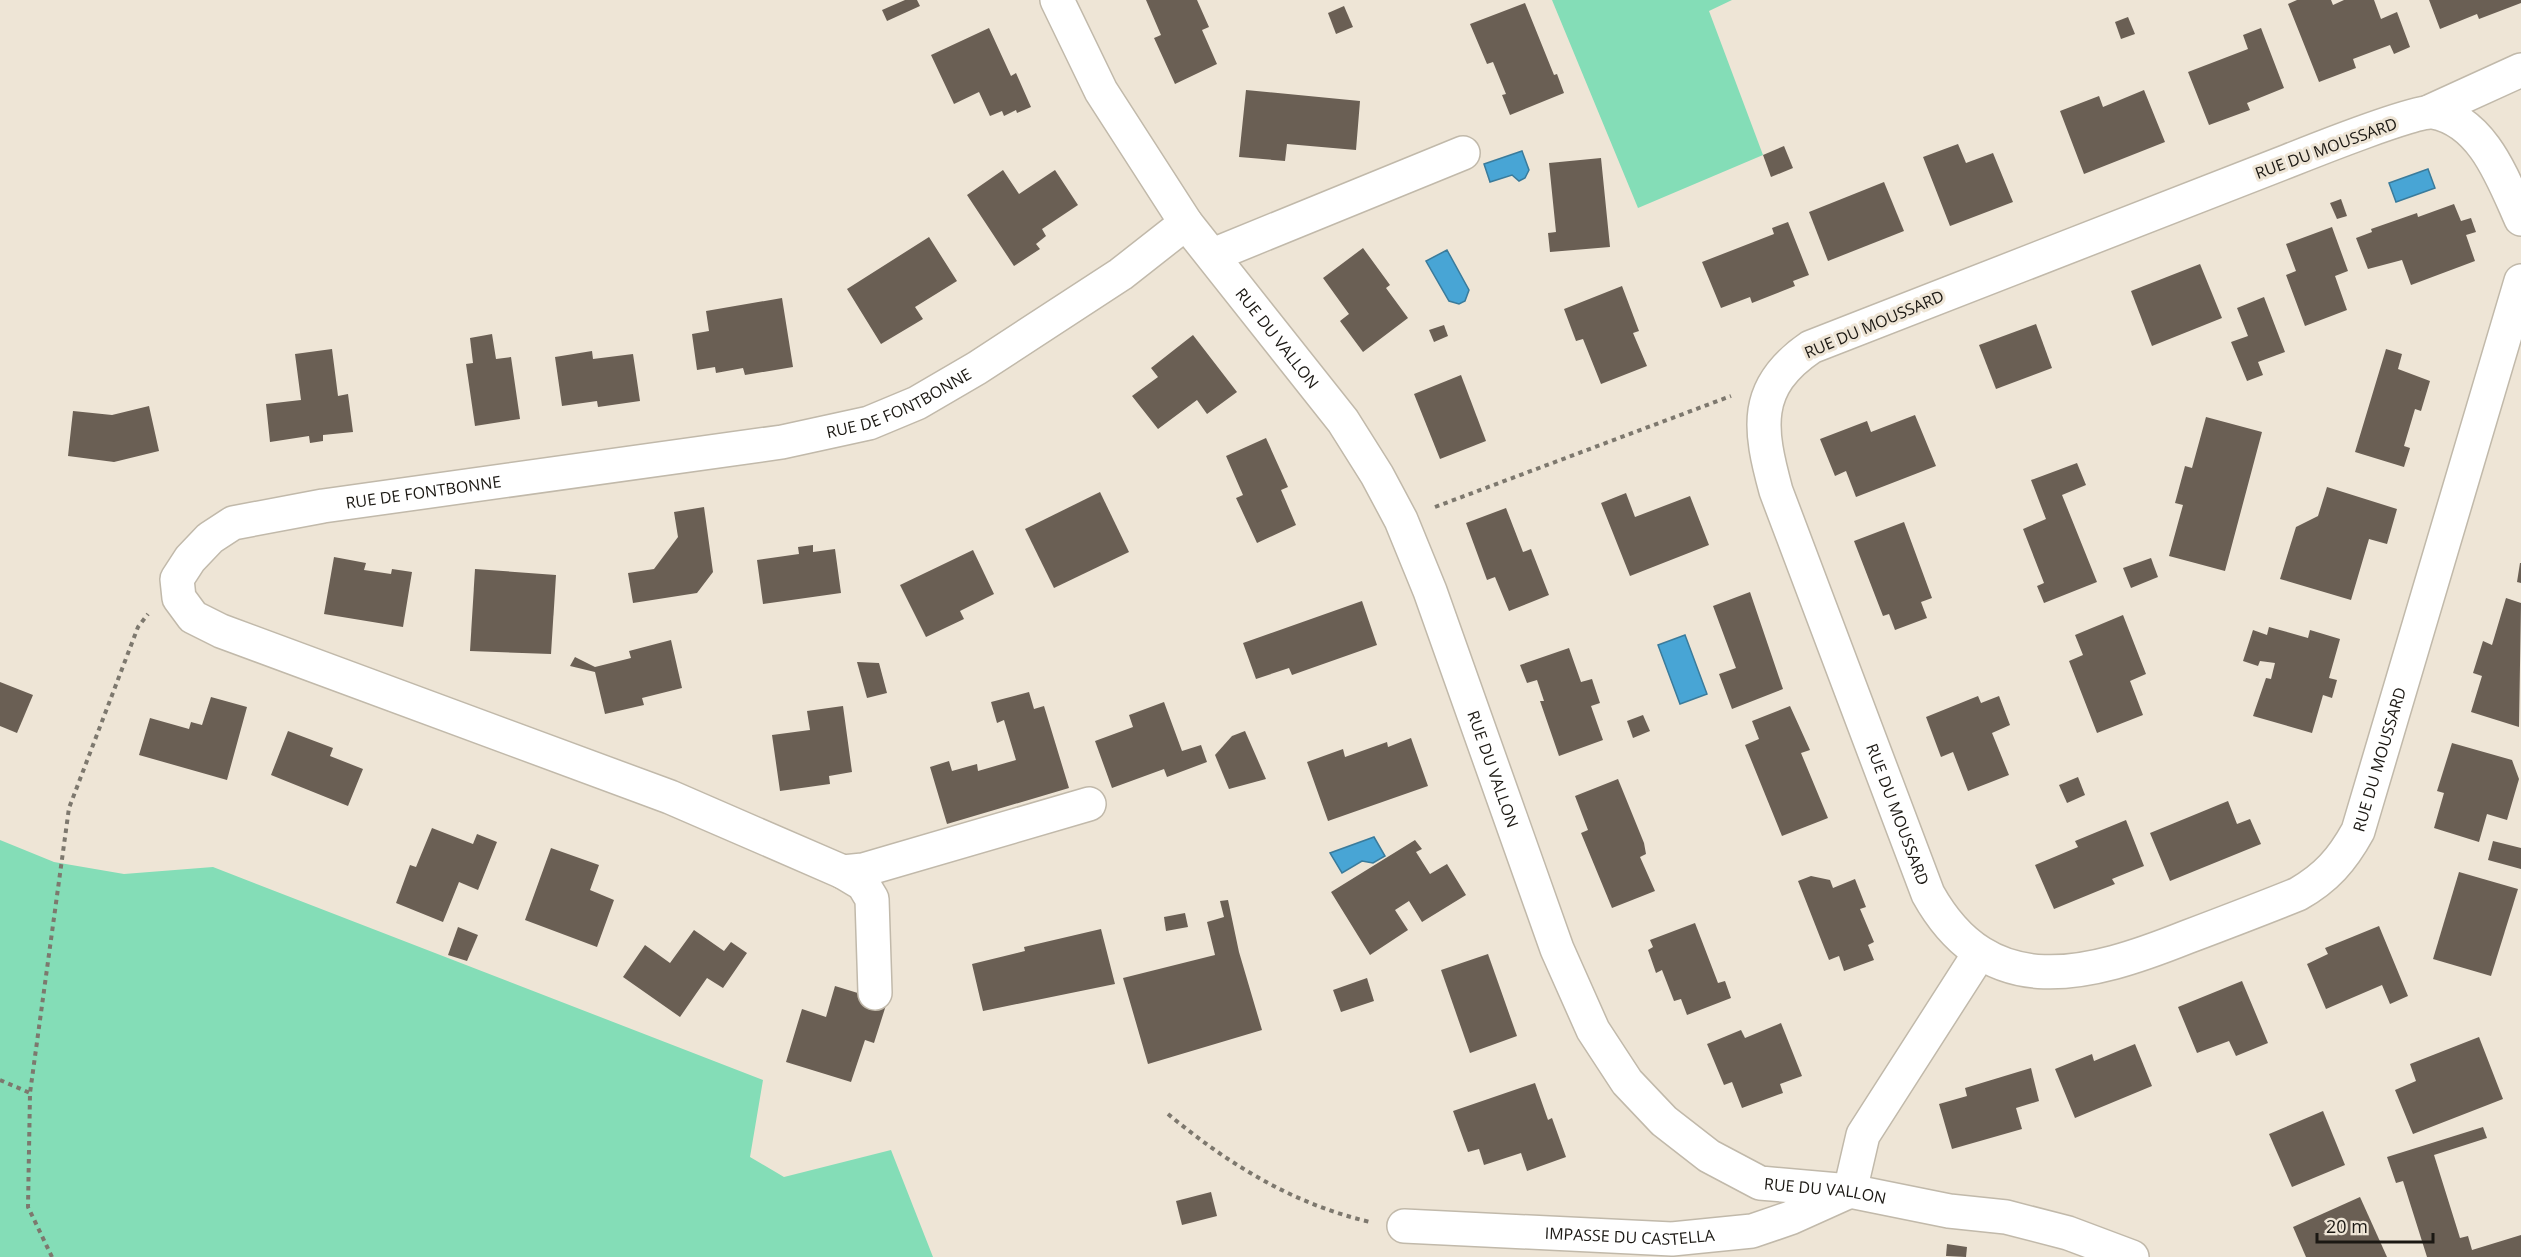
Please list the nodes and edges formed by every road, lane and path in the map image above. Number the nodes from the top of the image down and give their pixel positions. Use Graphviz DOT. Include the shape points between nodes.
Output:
graph roads {
  1 [pos="1057,0"];
  2 [pos="2521,70"];
  3 [pos="2431,111"];
  4 [pos="1462,153"];
  5 [pos="2521,219"];
  6 [pos="1186,222"];
  7 [pos="1213,255"];
  8 [pos="2521,281"];
  9 [pos="1774,380"];
  10 [pos="1401,520"];
  11 [pos="177,579"];
  12 [pos="1089,804"];
  13 [pos="843,872"];
  14 [pos="1979,954"];
  15 [pos="875,993"];
  16 [pos="0,1080"];
  17 [pos="30,1093"];
  18 [pos="1168,1114"];
  19 [pos="1850,1191"];
  20 [pos="1404,1226"];
  21 [pos="1545,1233"];
  22 [pos="52,1257"];
  23 [pos="1516,1257"];
  24 [pos="2132,1257"];
  1 -- 6 [label="street, RUE DU VALLON" via="1101,91"];
  2 -- 3 [label="street, RUE DU MOUSSARD"];
  3 -- 5 [label="street" via="2453,119 2474,134 2490,155"];
  3 -- 9 [label="street, RUE DU MOUSSARD" via="2328,145 1811,347 1790,361"];
  4 -- 7 [label="street"];
  6 -- 7 [label="street, RUE DU VALLON"];
  6 -- 11 [label="street, RUE DE FONTBONNE" via="1121,274 977,368 917,403 869,423 782,442 323,506 233,523 210,538"];
  7 -- 10 [label="street, RUE DU VALLON" via="1342,421"];
  8 -- 14 [label="street, RUE DU MOUSSARD" via="2358,831 2334,869 2298,894 2127,961 2075,972 2036,971 2002,964"];
  9 -- 10 [label="path"];
  9 -- 14 [label="street, RUE DU MOUSSARD" via="1765,407 1764,434 1776,491 1928,894 1941,918"];
  10 -- 19 [label="street, RUE DU VALLON" via="1431,591 1557,949 1593,1030 1627,1082 1664,1121 1709,1156 1760,1183"];
  11 -- 13 [label="street" via="179,598 193,617 221,631 670,796"];
  11 -- 17 [label="path" via="138,627 69,808"];
  12 -- 13 [label="street" via="874,867"];
  13 -- 15 [label="street" via="863,884 872,899"];
  14 -- 19 [label="street" via="1863,1135"];
  16 -- 17 [label="path"];
  17 -- 22 [label="path" via="28,1207"];
  18 -- 20 [label="path" via="1212,1151 1275,1188 1336,1214"];
  19 -- 21 [label="street, IMPASSE DU CASTELLA" via="1752,1231 1672,1239"];
  19 -- 24 [label="street, RUE DU VALLON" via="1949,1211 2006,1217 2068,1233"];
  20 -- 21 [label="street, IMPASSE DU CASTELLA"];
  21 -- 23 [label="street"];
}
